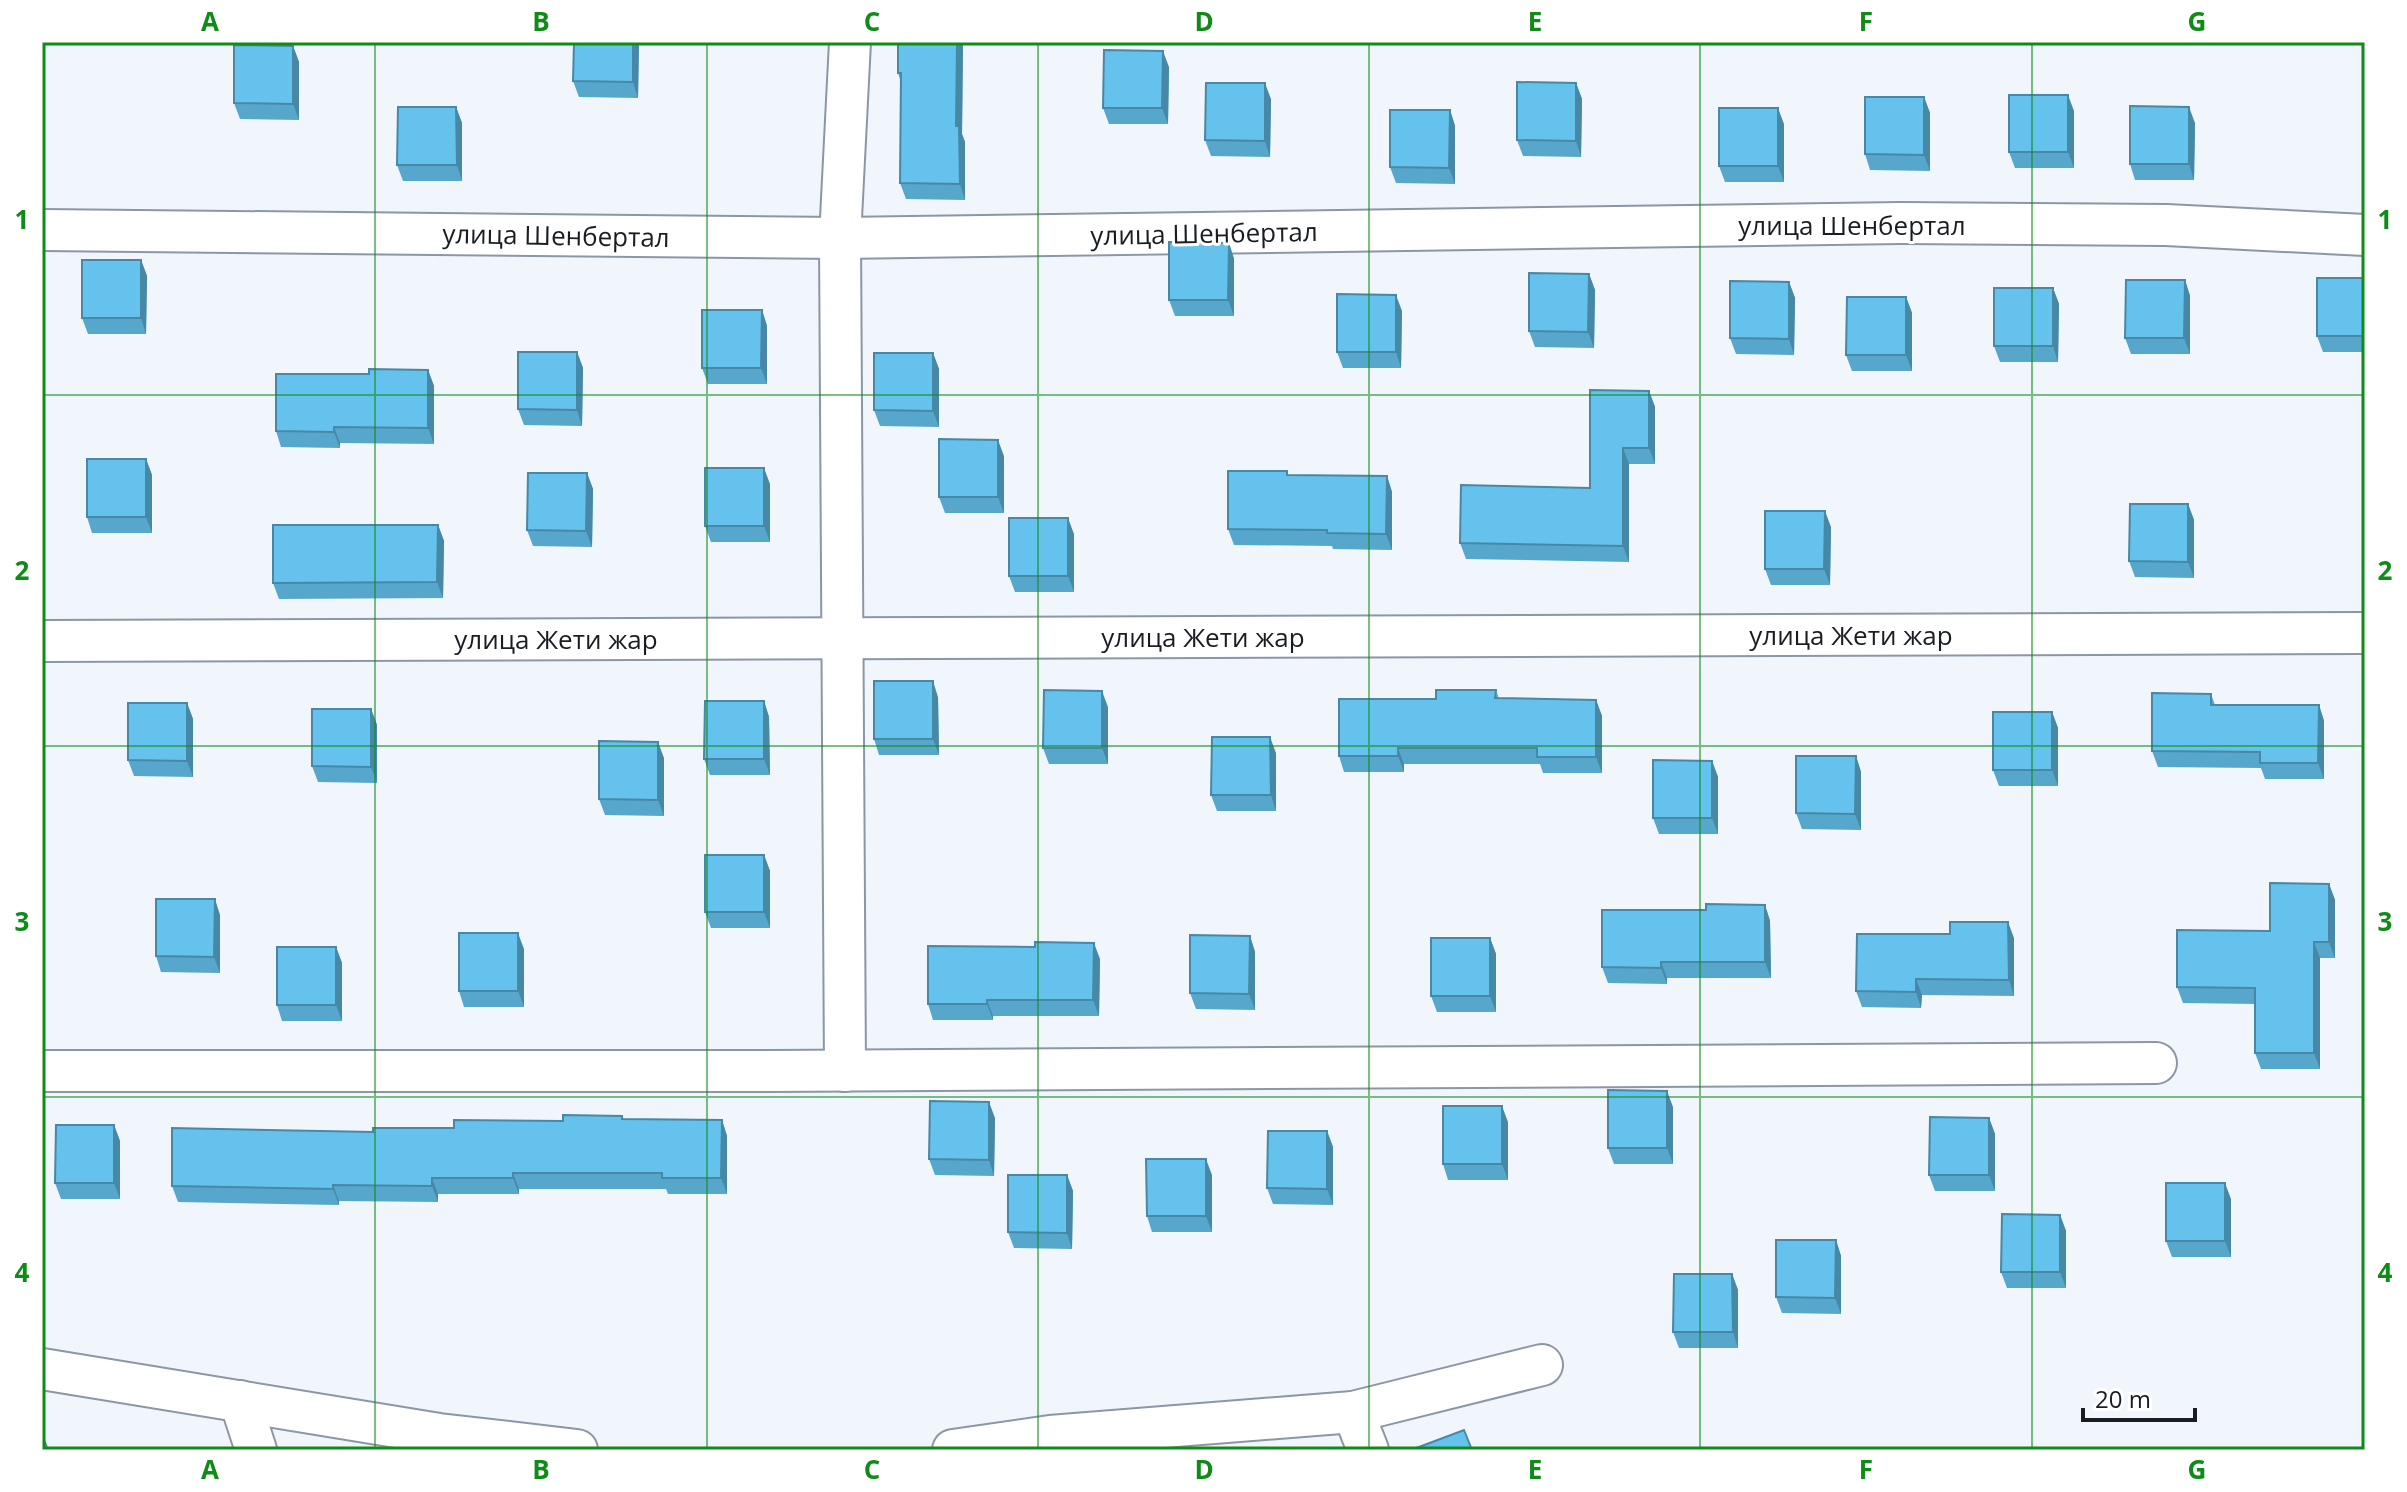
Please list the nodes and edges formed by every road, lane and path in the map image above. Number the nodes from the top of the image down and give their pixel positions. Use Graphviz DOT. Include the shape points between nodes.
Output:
graph roads {
  1 [pos="850,42"];
  2 [pos="42,230"];
  3 [pos="2365,235"];
  4 [pos="840,238"];
  5 [pos="2365,633"];
  6 [pos="841,638"];
  7 [pos="42,641"];
  8 [pos="2156,1063"];
  9 [pos="42,1071"];
  10 [pos="845,1071"];
  11 [pos="1542,1365"];
  12 [pos="42,1369"];
  13 [pos="240,1401"];
  14 [pos="1353,1412"];
  15 [pos="256,1450"];
  16 [pos="577,1450"];
  17 [pos="953,1450"];
  18 [pos="1368,1450"];
  1 -- 4 [label="street"];
  2 -- 4 [label="street, улица Шенбертал"];
  3 -- 4 [label="street, улица Шенбертал" via="2166,225 1901,223"];
  4 -- 6 [label="street"];
  5 -- 6 [label="street, улица Жети жар"];
  6 -- 7 [label="street, улица Жети жар"];
  6 -- 10 [label="street"];
  8 -- 10 [label="street"];
  9 -- 10 [label="street"];
  11 -- 14 [label="street"];
  12 -- 13 [label="street"];
  13 -- 15 [label="street"];
  13 -- 16 [label="street" via="439,1434"];
  14 -- 17 [label="street" via="1050,1436"];
  14 -- 18 [label="street"];
}
